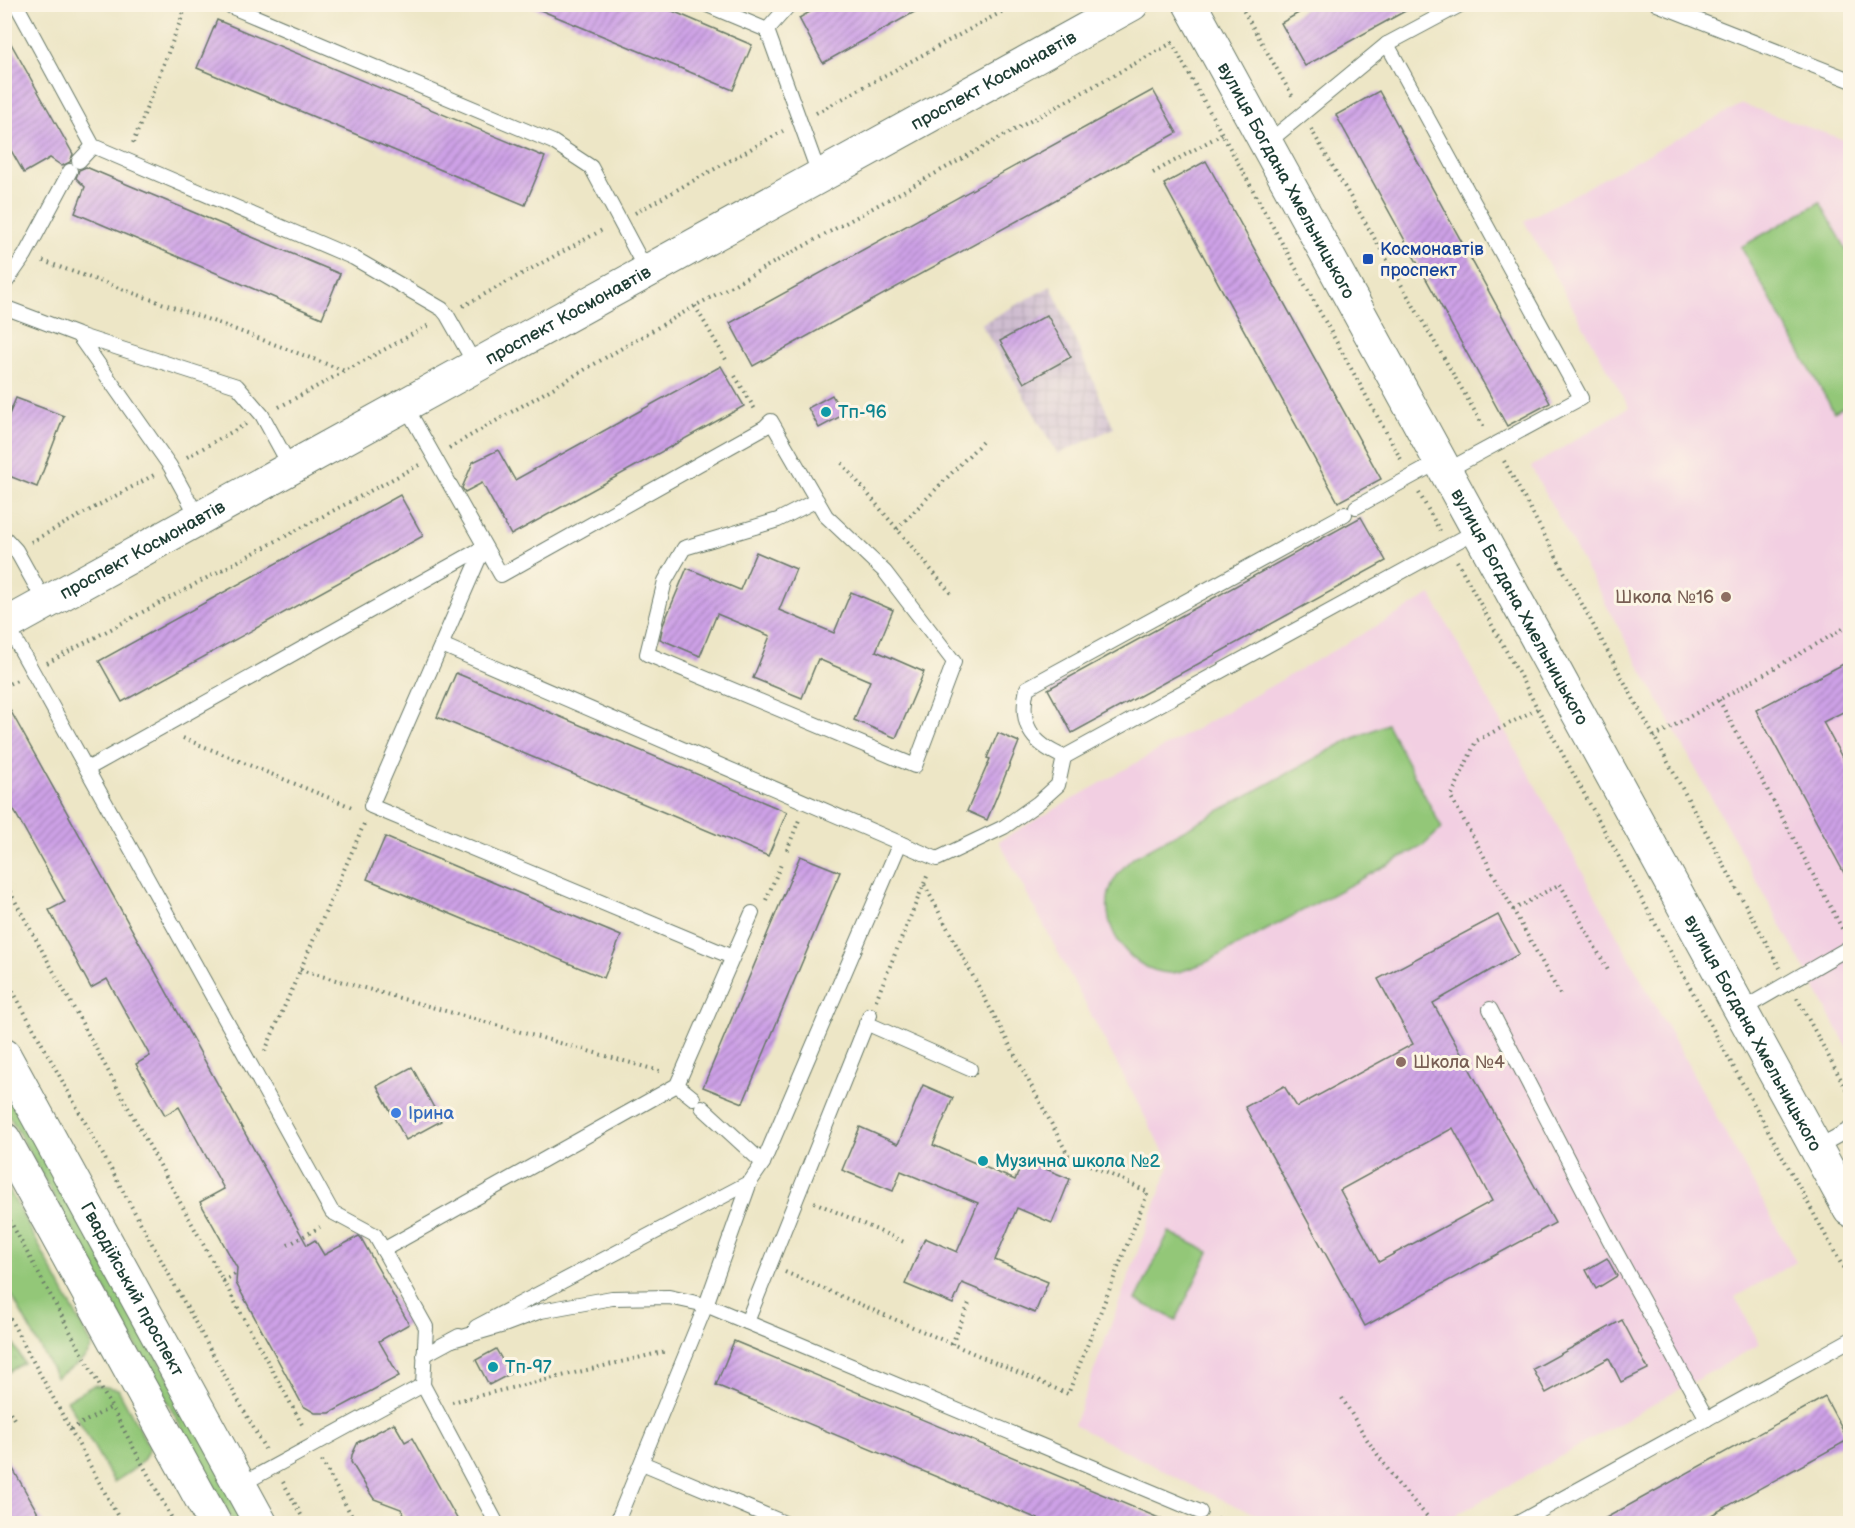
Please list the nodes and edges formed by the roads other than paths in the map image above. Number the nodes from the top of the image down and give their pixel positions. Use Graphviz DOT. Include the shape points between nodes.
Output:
graph roads {
  1 [pos="16,4"];
  2 [pos="225,4"];
  3 [pos="705,4"];
  4 [pos="789,4"];
  5 [pos="1132,4"];
  6 [pos="1190,4"];
  7 [pos="1462,4"];
  8 [pos="1657,4"];
  9 [pos="767,30"];
  10 [pos="1387,44"];
  11 [pos="1851,80"];
  12 [pos="1266,144"];
  13 [pos="93,146"];
  14 [pos="820,177"];
  15 [pos="647,272"];
  16 [pos="4,285"];
  17 [pos="4,307"];
  18 [pos="78,335"];
  19 [pos="476,366"];
  20 [pos="405,405"];
  21 [pos="1443,466"];
  22 [pos="291,468"];
  23 [pos="817,500"];
  24 [pos="199,519"];
  25 [pos="1478,530"];
  26 [pos="4,537"];
  27 [pos="484,547"];
  28 [pos="46,604"];
  29 [pos="6,626"];
  30 [pos="441,645"];
  31 [pos="1064,757"];
  32 [pos="87,769"];
  33 [pos="900,843"];
  34 [pos="752,913"];
  35 [pos="1851,948"];
  36 [pos="732,957"];
  37 [pos="1490,1009"];
  38 [pos="1741,1010"];
  39 [pos="4,1054"];
  40 [pos="970,1069"];
  41 [pos="679,1081"];
  42 [pos="1851,1129"];
  43 [pos="4,1139"];
  44 [pos="1816,1148"];
  45 [pos="763,1163"];
  46 [pos="750,1182"];
  47 [pos="1851,1210"];
  48 [pos="383,1250"];
  49 [pos="706,1305"];
  50 [pos="747,1322"];
  51 [pos="452,1340"];
  52 [pos="1851,1340"];
  53 [pos="424,1354"];
  54 [pos="423,1384"];
  55 [pos="1707,1419"];
  56 [pos="642,1463"];
  57 [pos="240,1485"];
  58 [pos="1200,1512"];
  59 [pos="215,1524"];
  60 [pos="261,1524"];
  61 [pos="497,1524"];
  62 [pos="616,1524"];
  63 [pos="787,1524"];
  64 [pos="1516,1524"];
  1 -- 13 [label="lane"];
  2 -- 15 [label="lane" via="553,142 591,167"];
  3 -- 9 [label="lane"];
  4 -- 9 [label="lane"];
  5 -- 14 [label="main road, проспект Космонавтів"];
  6 -- 12 [label="main road, вулиця Богдана Хмельницького"];
  7 -- 10 [label="lane"];
  8 -- 11 [label="lane"];
  9 -- 14 [label="lane"];
  10 -- 12 [label="lane"];
  10 -- 21 [label="lane" via="1581,398 1495,445"];
  12 -- 21 [label="main road, вулиця Богдана Хмельницького"];
  13 -- 16 [label="lane" via="75,166"];
  13 -- 19 [label="lane" via="354,258 442,309"];
  14 -- 15 [label="main road, проспект Космонавтів"];
  15 -- 19 [label="main road, проспект Космонавтів"];
  17 -- 18 [label="lane"];
  18 -- 22 [label="lane" via="237,386 262,415"];
  18 -- 24 [label="lane" via="170,466"];
  19 -- 20 [label="main road, проспект Космонавтів"];
  20 -- 22 [label="main road, проспект Космонавтів"];
  20 -- 27 [label="lane"];
  21 -- 25 [label="main road, вулиця Богдана Хмельницького"];
  21 -- 31 [label="lane" via="1411,477 1027,688 1023,705 1034,738 1047,750"];
  22 -- 24 [label="main road, проспект Космонавтів"];
  23 -- 23 [label="lane" via="778,520 684,548 665,581 647,654 915,766 954,662 885,572 826,516"];
  23 -- 27 [label="lane" via="771,421 501,575"];
  24 -- 28 [label="main road, проспект Космонавтів"];
  25 -- 31 [label="lane"];
  25 -- 38 [label="main road, вулиця Богдана Хмельницького"];
  26 -- 28 [label="lane" via="16,550"];
  27 -- 30 [label="lane"];
  27 -- 32 [label="lane"];
  28 -- 29 [label="main road, проспект Космонавтів"];
  29 -- 32 [label="lane"];
  30 -- 33 [label="lane"];
  30 -- 36 [label="lane" via="370,810"];
  31 -- 33 [label="lane" via="1058,785 1004,827 937,859"];
  32 -- 48 [label="lane" via="332,1212 375,1234"];
  33 -- 45 [label="lane"];
  34 -- 36 [label="lane"];
  35 -- 38 [label="lane"];
  36 -- 41 [label="lane"];
  37 -- 55 [label="lane"];
  38 -- 44 [label="main road, вулиця Богдана Хмельницького"];
  39 -- 57 [label="main road, Гвардійський проспект"];
  40 -- 50 [label="lane" via="868,1019"];
  41 -- 45 [label="lane" via="697,1103"];
  41 -- 48 [label="lane"];
  42 -- 44 [label="lane"];
  43 -- 59 [label="main road"];
  44 -- 47 [label="main road, вулиця Богдана Хмельницького"];
  45 -- 46 [label="lane"];
  46 -- 49 [label="lane"];
  46 -- 51 [label="lane"];
  48 -- 53 [label="lane" via="426,1327"];
  49 -- 50 [label="lane"];
  49 -- 51 [label="lane" via="669,1297 612,1298 541,1311"];
  49 -- 56 [label="lane"];
  50 -- 58 [label="lane"];
  51 -- 53 [label="lane"];
  52 -- 55 [label="lane"];
  53 -- 54 [label="lane"];
  54 -- 57 [label="lane"];
  54 -- 61 [label="lane"];
  55 -- 64 [label="lane"];
  56 -- 62 [label="lane"];
  56 -- 63 [label="lane"];
  57 -- 60 [label="main road, Гвардійський проспект"];
}
